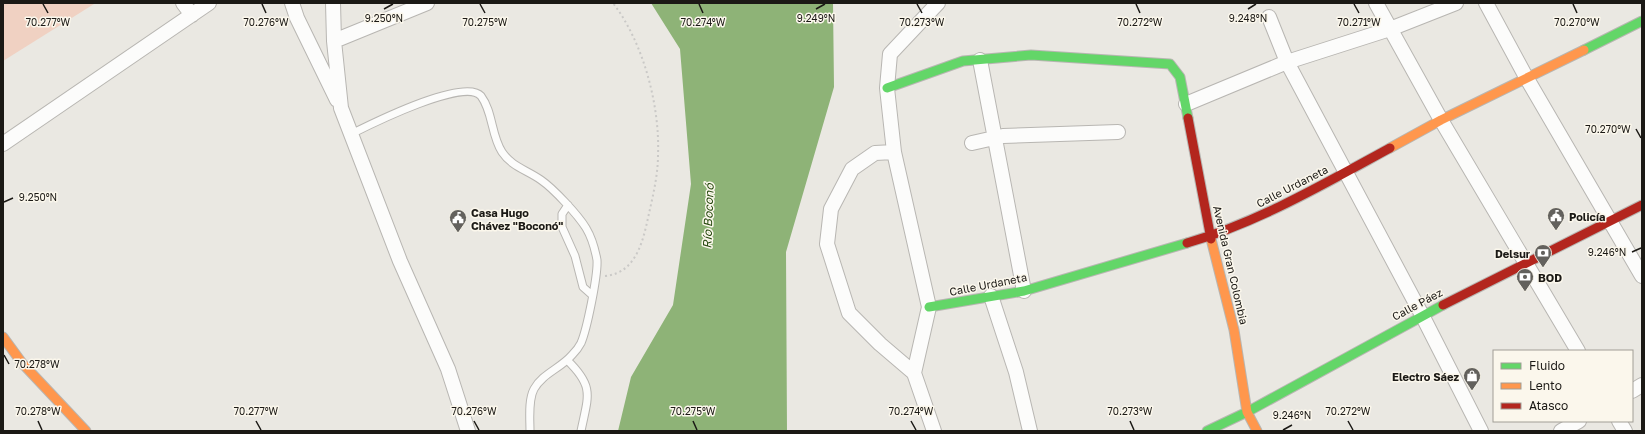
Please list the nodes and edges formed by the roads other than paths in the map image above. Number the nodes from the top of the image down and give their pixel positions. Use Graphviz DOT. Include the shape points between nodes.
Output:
graph roads {
  1 [pos="183,3"];
  2 [pos="208,3"];
  3 [pos="283,3"];
  4 [pos="292,3"];
  5 [pos="333,3"];
  6 [pos="427,3"];
  7 [pos="938,3"];
  8 [pos="1376,3"];
  9 [pos="1456,3"];
  10 [pos="1486,3"];
  11 [pos="192,15"];
  12 [pos="1269,17"];
  13 [pos="297,18"];
  14 [pos="1642,21"];
  15 [pos="1390,29"];
  16 [pos="334,41"];
  17 [pos="980,60"];
  18 [pos="1287,62"];
  19 [pos="1526,77"];
  20 [pos="887,88"];
  21 [pos="1186,104"];
  22 [pos="341,108"];
  23 [pos="1441,120"];
  24 [pos="1118,132"];
  25 [pos="351,134"];
  26 [pos="995,137"];
  27 [pos="972,143"];
  28 [pos="3,144"];
  29 [pos="894,152"];
  30 [pos="1345,172"];
  31 [pos="568,205"];
  32 [pos="1642,205"];
  33 [pos="1611,221"];
  34 [pos="1210,236"];
  35 [pos="1526,262"];
  36 [pos="1642,276"];
  37 [pos="1024,291"];
  38 [pos="592,295"];
  39 [pos="991,296"];
  40 [pos="929,307"];
  41 [pos="1422,315"];
  42 [pos="3,337"];
  43 [pos="1577,350"];
  44 [pos="567,360"];
  45 [pos="914,373"];
  46 [pos="1642,385"];
  47 [pos="1633,390"];
  48 [pos="1247,412"];
  49 [pos="1576,422"];
  50 [pos="1620,422"];
  51 [pos="78,428"];
  52 [pos="468,431"];
  53 [pos="530,431"];
  54 [pos="581,431"];
  55 [pos="934,431"];
  56 [pos="1030,431"];
  57 [pos="1207,431"];
  58 [pos="1257,431"];
  59 [pos="1481,431"];
  60 [pos="1561,431"];
  61 [pos="1625,431"];
  1 -- 11 [label="street"];
  2 -- 11 [label="street"];
  3 -- 13 [label="street"];
  4 -- 13 [label="street"];
  5 -- 16 [label="street"];
  6 -- 16 [label="street"];
  7 -- 20 [label="street" via="890,54"];
  8 -- 15 [label="street"];
  9 -- 15 [label="street"];
  10 -- 19 [label="street"];
  11 -- 28 [label="street"];
  12 -- 18 [label="street"];
  13 -- 22 [label="street"];
  14 -- 19 [label="street, Calle Urdaneta"];
  15 -- 18 [label="street"];
  15 -- 23 [label="street"];
  16 -- 22 [label="street"];
  17 -- 20 [label="street, Avenida Gran Colombia" via="963,61"];
  17 -- 21 [label="street, Avenida Gran Colombia" via="1031,55 1170,64 1180,77"];
  17 -- 26 [label="street"];
  18 -- 21 [label="street"];
  18 -- 30 [label="street"];
  19 -- 23 [label="street, Calle Urdaneta"];
  19 -- 33 [label="street"];
  20 -- 29 [label="street"];
  21 -- 34 [label="street, Avenida Gran Colombia"];
  22 -- 25 [label="street"];
  23 -- 30 [label="street, Calle Urdaneta"];
  23 -- 35 [label="street"];
  24 -- 26 [label="street"];
  25 -- 31 [label="lane" via="422,103 458,91 475,92 487,108 495,138 506,158 520,170 542,181"];
  25 -- 52 [label="street" via="418,305 448,370"];
  26 -- 27 [label="street"];
  26 -- 37 [label="street"];
  29 -- 40 [label="street"];
  29 -- 45 [label="street" via="875,153 852,169 831,209 827,244 849,314"];
  30 -- 34 [label="street, Calle Urdaneta" via="1256,218"];
  30 -- 41 [label="street"];
  31 -- 38 [label="lane" via="581,221 594,246 597,262"];
  31 -- 38 [label="lane" via="562,214 562,227 575,256 583,287"];
  32 -- 33 [label="street, Calle Páez"];
  33 -- 35 [label="street, Calle Páez"];
  33 -- 36 [label="street"];
  34 -- 37 [label="street, Calle Urdaneta"];
  34 -- 48 [label="street, Avenida Gran Colombia" via="1234,330"];
  35 -- 41 [label="street, Calle Páez"];
  35 -- 43 [label="street"];
  37 -- 39 [label="street, Calle Urdaneta"];
  38 -- 44 [label="lane" via="580,343"];
  39 -- 40 [label="street, Calle Urdaneta"];
  39 -- 56 [label="street" via="1008,347"];
  40 -- 45 [label="street"];
  41 -- 48 [label="street, Calle Páez"];
  41 -- 59 [label="street"];
  42 -- 51 [label="street"];
  44 -- 53 [label="lane" via="534,388 531,394"];
  44 -- 54 [label="lane" via="587,385 588,394"];
  45 -- 55 [label="street"];
  46 -- 47 [label="street"];
  48 -- 57 [label="street, Calle Páez"];
  48 -- 58 [label="street, Avenida Gran Colombia"];
  49 -- 60 [label="street"];
  50 -- 61 [label="street"];
}
